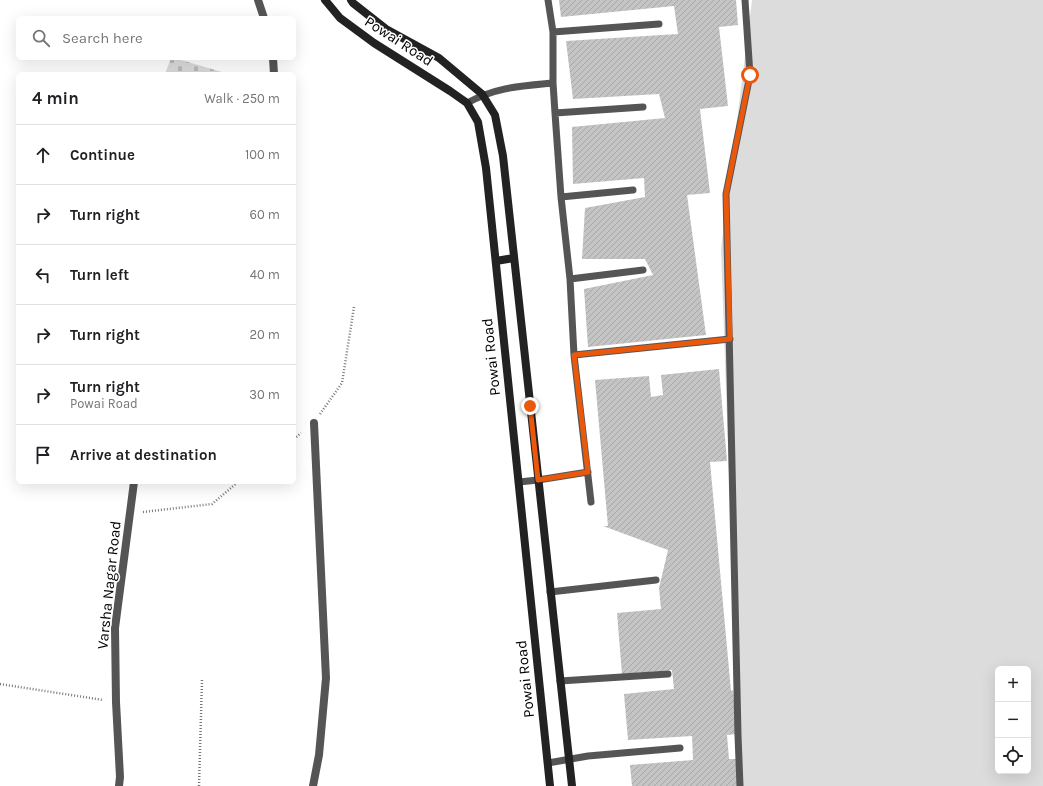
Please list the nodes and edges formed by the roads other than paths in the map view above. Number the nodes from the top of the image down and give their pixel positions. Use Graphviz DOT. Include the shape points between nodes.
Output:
graph roads {
  1 [pos="258,0"];
  2 [pos="325,0"];
  3 [pos="351,0"];
  4 [pos="548,0"];
  5 [pos="745,0"];
  6 [pos="263,16"];
  7 [pos="659,24"];
  8 [pos="553,32"];
  9 [pos="273,60"];
  10 [pos="274,72"];
  11 [pos="553,83"];
  12 [pos="482,94"];
  13 [pos="467,103"];
  14 [pos="643,107"];
  15 [pos="555,113"];
  16 [pos="633,190"];
  17 [pos="561,197"];
  18 [pos="514,258"];
  19 [pos="496,261"];
  20 [pos="643,270"];
  21 [pos="570,279"];
  22 [pos="730,339"];
  23 [pos="574,355"];
  24 [pos="314,423"];
  25 [pos="588,472"];
  26 [pos="538,480"];
  27 [pos="519,482"];
  28 [pos="134,484"];
  29 [pos="591,502"];
  30 [pos="656,580"];
  31 [pos="550,592"];
  32 [pos="668,674"];
  33 [pos="560,681"];
  34 [pos="680,748"];
  35 [pos="569,760"];
  36 [pos="548,763"];
  37 [pos="119,786"];
  38 [pos="313,786"];
  39 [pos="550,786"];
  40 [pos="572,786"];
  41 [pos="740,786"];
  1 -- 6 [label="street"];
  2 -- 13 [label="main road, Powai Road" via="340,18 374,43"];
  3 -- 12 [label="main road, Powai Road" via="386,29 439,58"];
  4 -- 8 [label="lane"];
  5 -- 22 [label="lane" via="750,75 726,194"];
  7 -- 8 [label="lane"];
  8 -- 11 [label="lane"];
  9 -- 10 [label="street"];
  11 -- 12 [label="lane" via="510,87"];
  11 -- 15 [label="lane"];
  12 -- 13 [label="lane"];
  12 -- 18 [label="main road, Powai Road" via="495,115"];
  13 -- 19 [label="main road, Powai Road" via="478,122 486,168"];
  14 -- 15 [label="lane"];
  15 -- 17 [label="lane"];
  16 -- 17 [label="lane"];
  17 -- 21 [label="lane"];
  18 -- 19 [label="main road"];
  18 -- 26 [label="main road, Powai Road"];
  19 -- 27 [label="main road, Powai Road"];
  20 -- 21 [label="lane"];
  21 -- 23 [label="lane"];
  22 -- 23 [label="lane"];
  22 -- 41 [label="lane"];
  23 -- 25 [label="lane"];
  24 -- 38 [label="street" via="326,678 319,755"];
  25 -- 26 [label="lane"];
  25 -- 29 [label="lane"];
  26 -- 27 [label="lane"];
  26 -- 31 [label="main road, Powai Road"];
  27 -- 36 [label="main road, Powai Road"];
  28 -- 37 [label="street, Varsha Nagar Road" via="115,628"];
  30 -- 31 [label="lane"];
  31 -- 33 [label="main road, Powai Road"];
  32 -- 33 [label="lane"];
  33 -- 35 [label="main road, Powai Road"];
  34 -- 35 [label="lane"];
  35 -- 36 [label="lane"];
  35 -- 40 [label="main road, Powai Road"];
  36 -- 39 [label="main road, Powai Road"];
}
